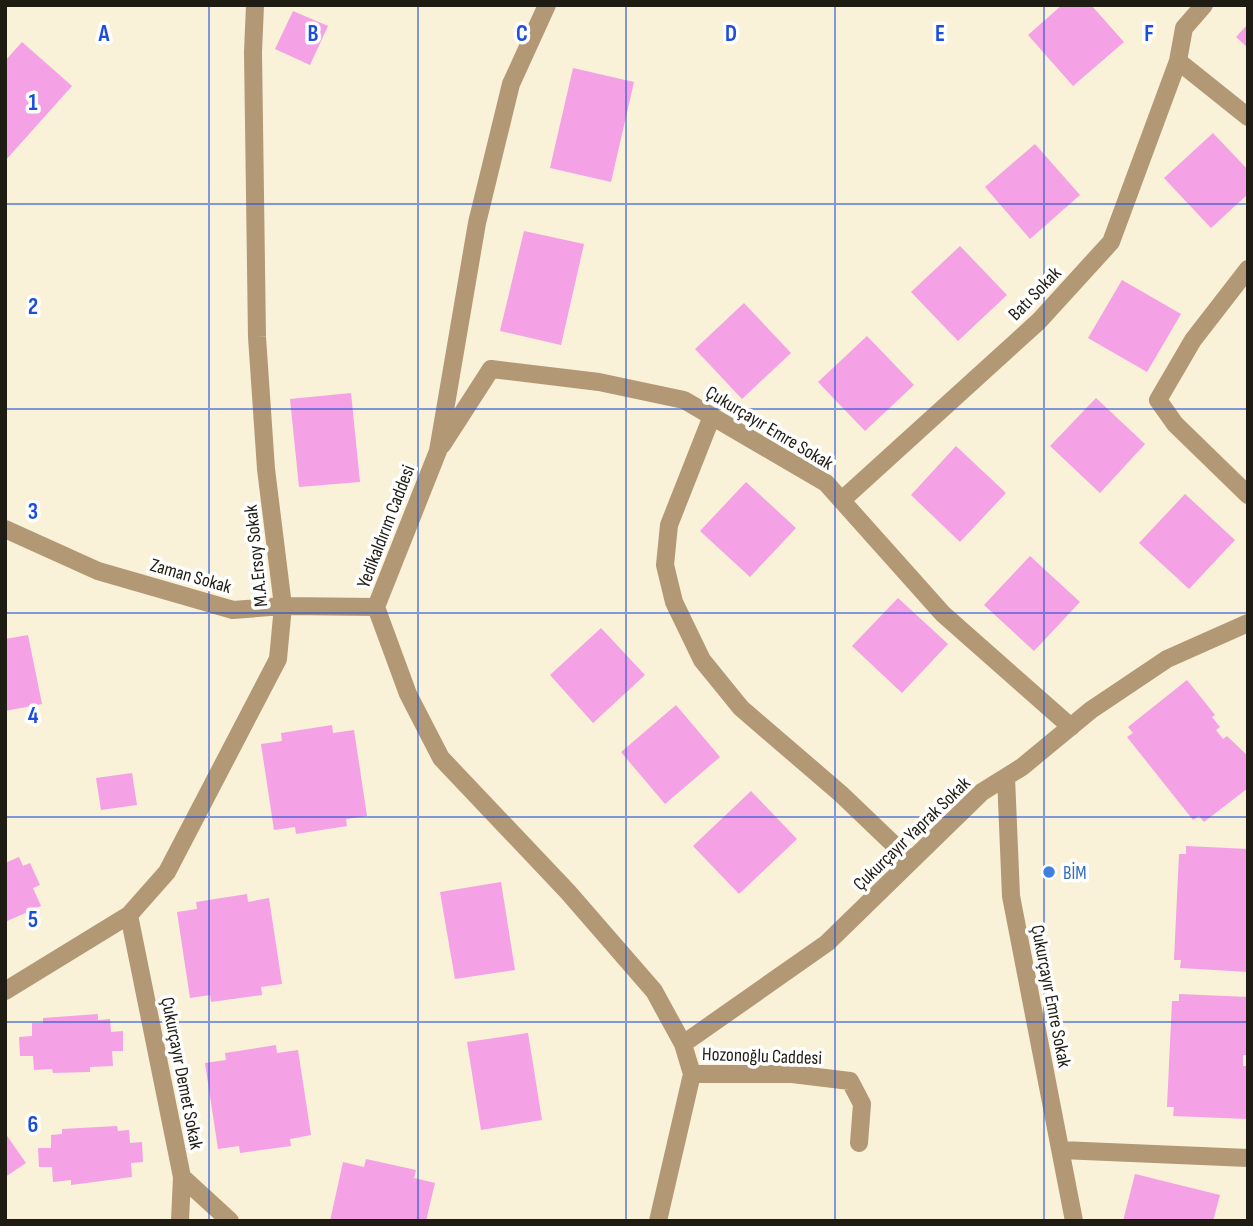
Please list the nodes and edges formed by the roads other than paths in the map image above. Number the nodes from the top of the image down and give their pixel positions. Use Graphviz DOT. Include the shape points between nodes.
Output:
graph roads {
  1 [pos="255,5"];
  2 [pos="547,5"];
  3 [pos="1204,5"];
  4 [pos="1178,61"];
  5 [pos="1248,117"];
  6 [pos="1248,269"];
  7 [pos="712,416"];
  8 [pos="438,451"];
  9 [pos="1248,495"];
  10 [pos="842,500"];
  11 [pos="5,528"];
  12 [pos="283,606"];
  13 [pos="376,607"];
  14 [pos="1248,623"];
  15 [pos="1071,727"];
  16 [pos="1006,777"];
  17 [pos="911,860"];
  18 [pos="129,915"];
  19 [pos="5,991"];
  20 [pos="683,1044"];
  21 [pos="692,1074"];
  22 [pos="859,1143"];
  23 [pos="1061,1150"];
  24 [pos="1248,1158"];
  25 [pos="182,1177"];
  26 [pos="180,1221"];
  27 [pos="230,1221"];
  28 [pos="658,1221"];
  29 [pos="1074,1221"];
  1 -- 12 [label="street, M.A.Ersoy Sokak" via="257,337 266,470"];
  2 -- 8 [label="street, Yedikaldırım Caddesi" via="511,83 477,223"];
  3 -- 4 [label="street, Batı Sokak" via="1184,29"];
  4 -- 5 [label="street"];
  4 -- 10 [label="street, Batı Sokak" via="1111,242 1039,321"];
  6 -- 9 [label="street" via="1193,340 1158,400 1175,424"];
  7 -- 8 [label="street, Çukurçayır Emre Sokak" via="671,397 599,382 491,369"];
  7 -- 10 [label="street, Çukurçayır Emre Sokak" via="826,483"];
  7 -- 17 [label="street" via="669,525 665,565 674,602 702,660 741,708"];
  8 -- 13 [label="street, Yedikaldırım Caddesi"];
  10 -- 15 [label="street, Çukurçayır Emre Sokak" via="943,614"];
  11 -- 12 [label="street, Zaman Sokak" via="98,570 233,610"];
  12 -- 13 [label="street, Zaman Sokak"];
  12 -- 18 [label="street, M.A.Ersoy Sokak" via="278,659 167,872"];
  13 -- 20 [label="street, Yedikaldırım Caddesi" via="408,694 441,758 654,991"];
  14 -- 15 [label="street, Çukurçayır Yaprak Sokak" via="1167,659"];
  15 -- 16 [label="street, Çukurçayır Yaprak Sokak"];
  16 -- 17 [label="street, Çukurçayır Yaprak Sokak" via="982,792"];
  16 -- 23 [label="street, Çukurçayır Emre Sokak" via="1011,896"];
  17 -- 20 [label="street, Çukurçayır Yaprak Sokak" via="827,943"];
  18 -- 19 [label="street, M.A.Ersoy Sokak"];
  18 -- 25 [label="street, Çukurçayır Demet Sokak"];
  20 -- 21 [label="street, Yedikaldırım Caddesi"];
  21 -- 22 [label="street, Hozonoğlu Caddesi" via="792,1074 850,1081 862,1104"];
  21 -- 28 [label="street, Yedikaldırım Caddesi"];
  23 -- 24 [label="street"];
  23 -- 29 [label="street, Çukurçayır Emre Sokak"];
  25 -- 26 [label="street"];
  25 -- 27 [label="street, Çukurçayır Demet Sokak"];
}
